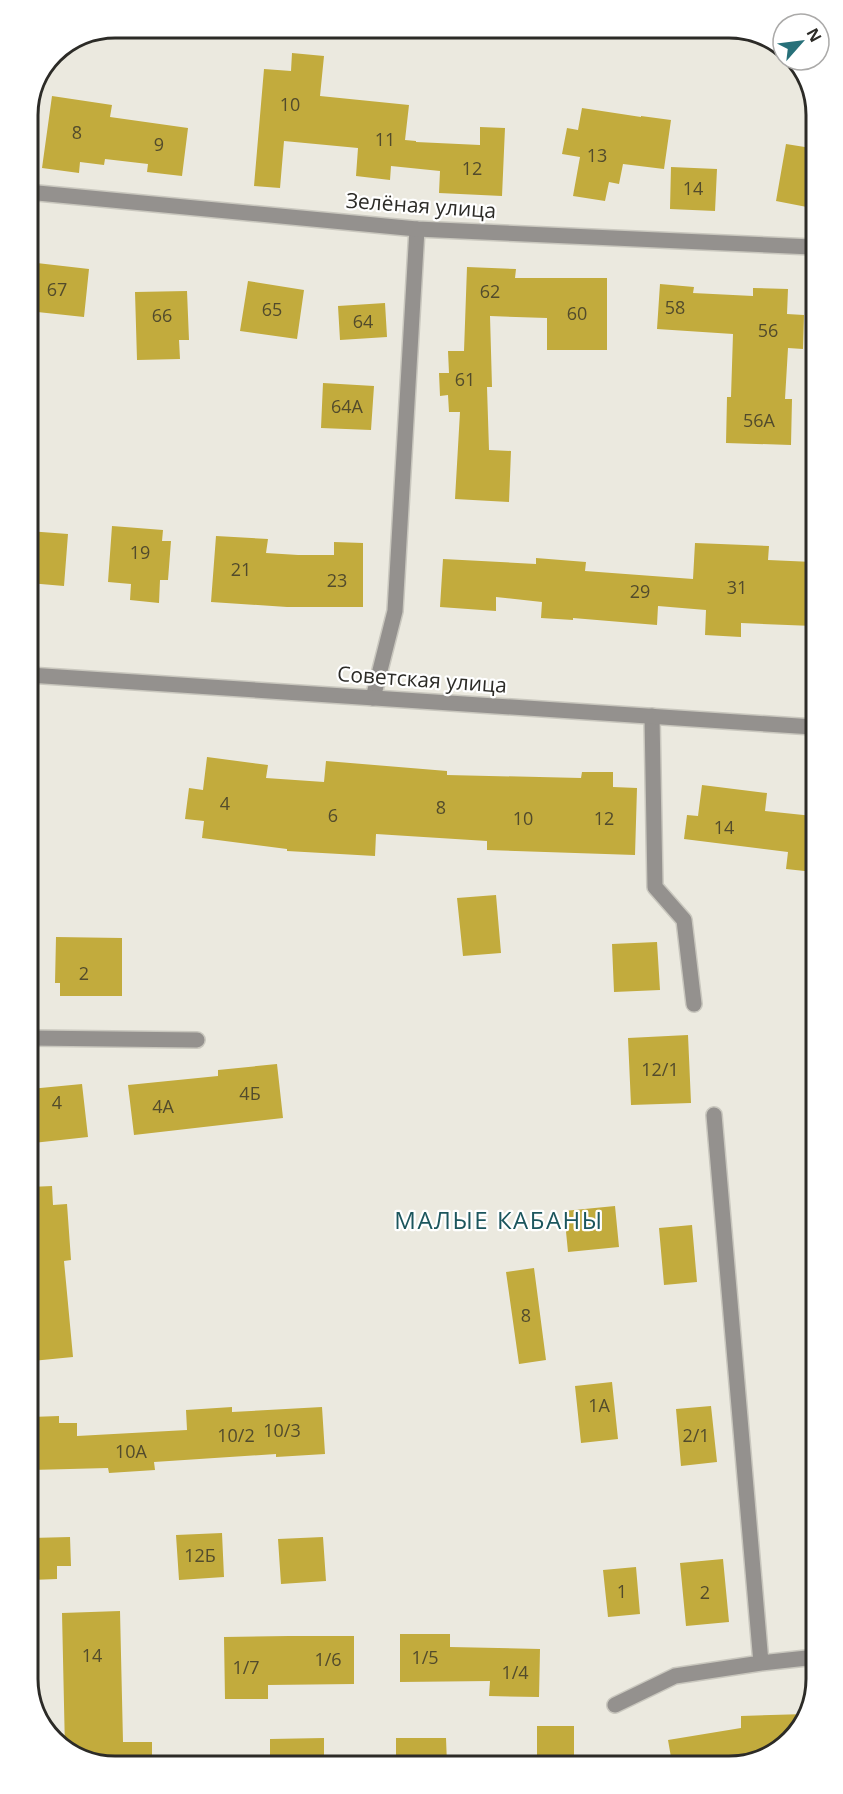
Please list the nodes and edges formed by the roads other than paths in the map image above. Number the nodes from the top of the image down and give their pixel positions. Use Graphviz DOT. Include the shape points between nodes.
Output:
graph roads {
  1 [pos="38,193"];
  2 [pos="417,229"];
  3 [pos="806,247"];
  4 [pos="38,676"];
  5 [pos="373,698"];
  6 [pos="652,716"];
  7 [pos="806,727"];
  8 [pos="694,1004"];
  9 [pos="38,1038"];
  10 [pos="197,1040"];
  11 [pos="714,1115"];
  12 [pos="806,1658"];
  13 [pos="760,1663"];
  14 [pos="615,1705"];
  1 -- 2 [label="street, Зелёная улица"];
  2 -- 3 [label="street, Зелёная улица"];
  2 -- 5 [label="street" via="395,611"];
  4 -- 5 [label="street, Советская улица"];
  5 -- 6 [label="street, Советская улица"];
  6 -- 7 [label="street, Советская улица"];
  6 -- 8 [label="street" via="655,887 684,920"];
  9 -- 10 [label="street"];
  11 -- 13 [label="street"];
  12 -- 13 [label="street"];
  13 -- 14 [label="street" via="675,1676"];
}
